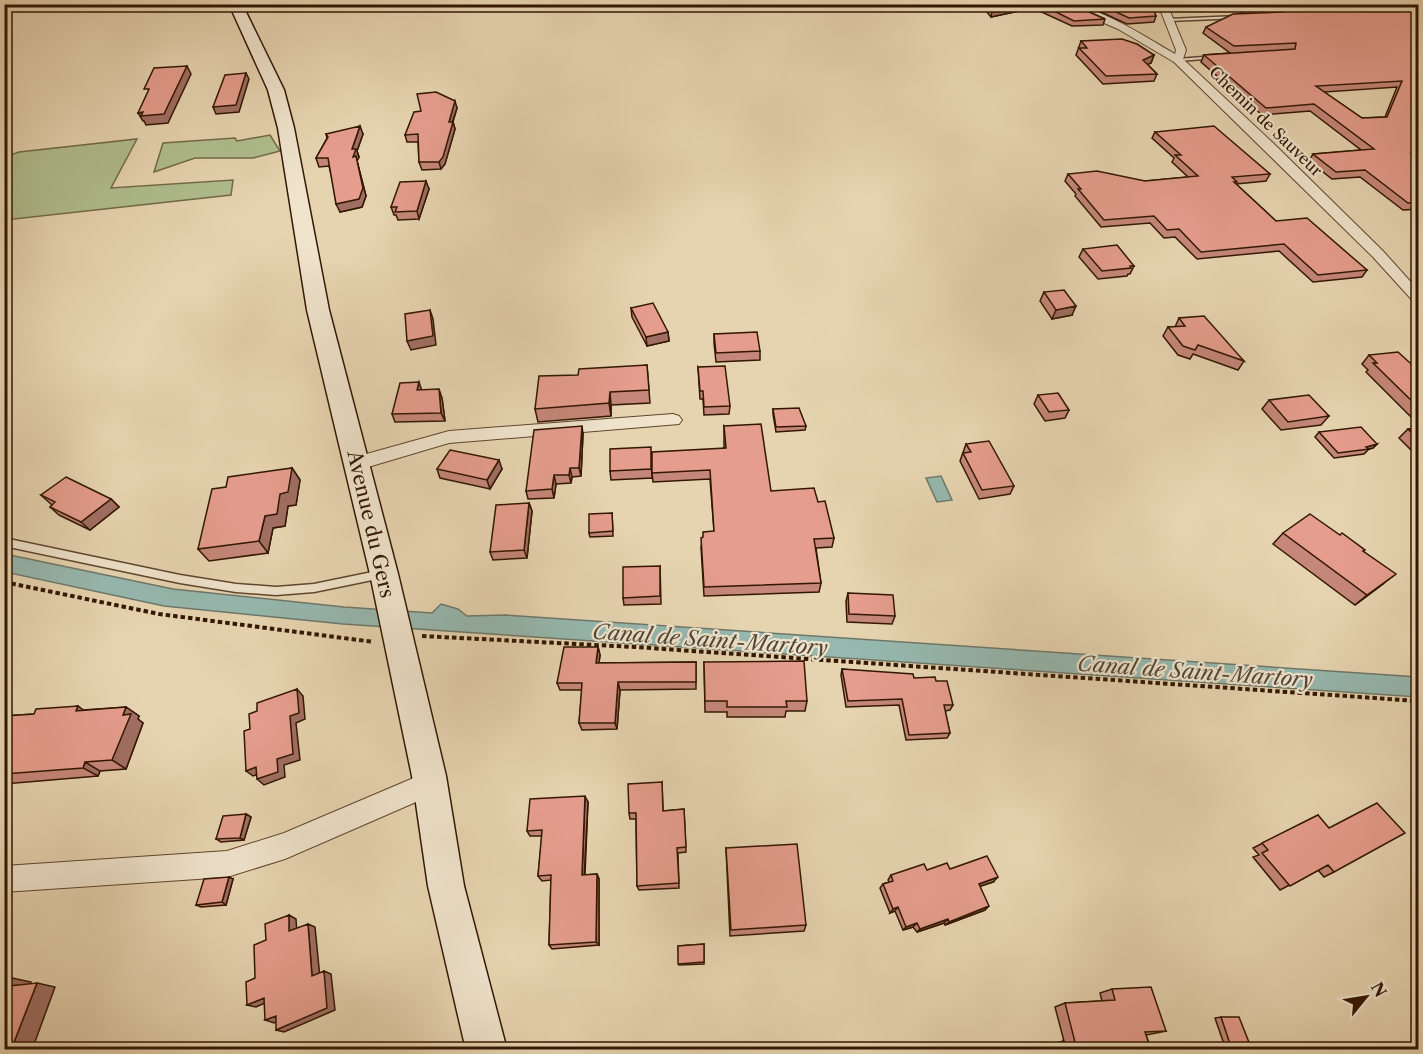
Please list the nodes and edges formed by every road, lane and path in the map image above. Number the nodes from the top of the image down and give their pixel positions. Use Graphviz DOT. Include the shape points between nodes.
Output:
graph roads {
  1 [pos="235,4"];
  2 [pos="1064,4"];
  3 [pos="1162,4"];
  4 [pos="1245,16"];
  5 [pos="1168,20"];
  6 [pos="1224,57"];
  7 [pos="1178,60"];
  8 [pos="1419,298"];
  9 [pos="673,420"];
  10 [pos="358,463"];
  11 [pos="4,542"];
  12 [pos="384,574"];
  13 [pos="4,582"];
  14 [pos="394,626"];
  15 [pos="1419,701"];
  16 [pos="430,783"];
  17 [pos="4,879"];
  18 [pos="487,1050"];
  1 -- 10 [label="main road, Avenue du Gers" via="276,90 318,310"];
  2 -- 7 [label="street, Chemin de Sauveur" via="1121,27"];
  3 -- 5 [label="street"];
  4 -- 5 [label="lane"];
  5 -- 7 [label="street" via="1181,50"];
  6 -- 7 [label="lane"];
  7 -- 8 [label="street, Chemin de Sauveur" via="1277,153"];
  9 -- 10 [label="street" via="449,437"];
  10 -- 12 [label="main road, Avenue du Gers"];
  11 -- 12 [label="lane" via="236,588 314,588"];
  12 -- 14 [label="main road, Avenue du Gers"];
  13 -- 14 [label="path" via="159,614 360,641 382,642"];
  14 -- 15 [label="path" via="415,636 635,647"];
  14 -- 16 [label="main road, Avenue du Gers"];
  16 -- 17 [label="street" via="285,846 227,864"];
  16 -- 18 [label="main road, Avenue du Gers" via="446,886"];
}
